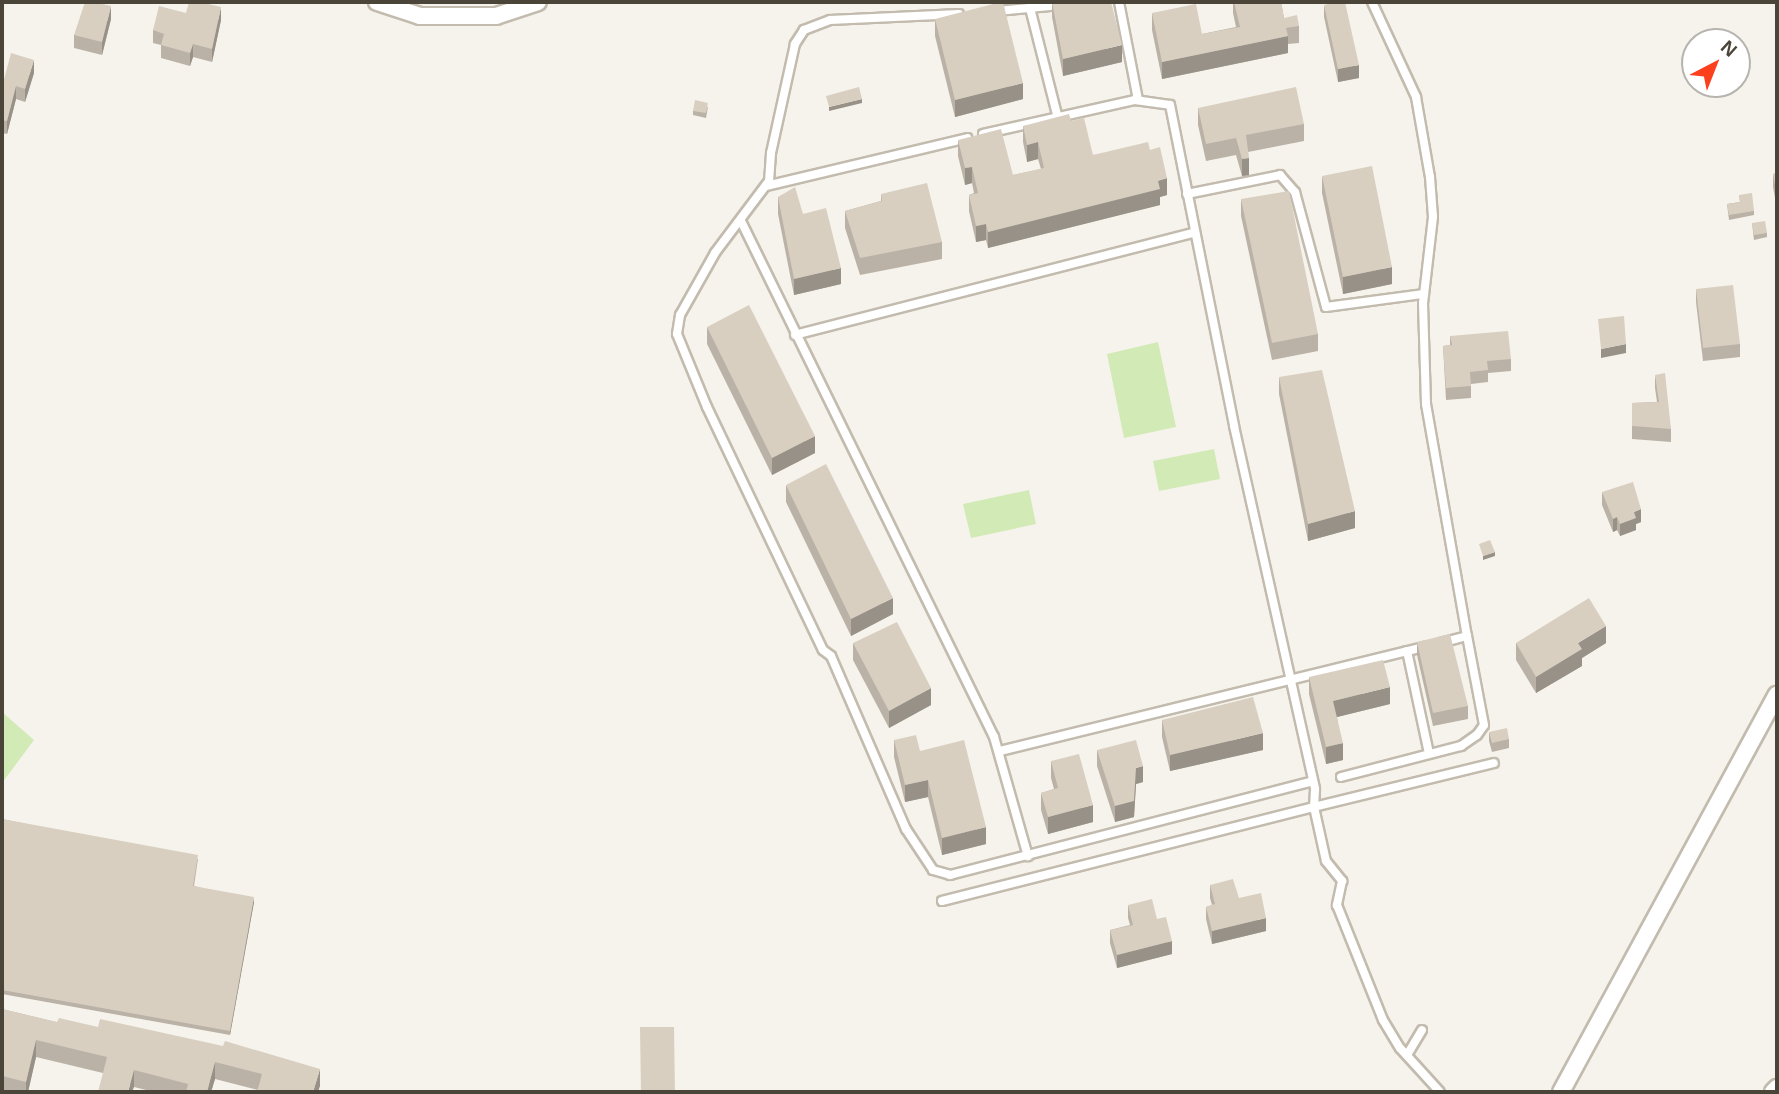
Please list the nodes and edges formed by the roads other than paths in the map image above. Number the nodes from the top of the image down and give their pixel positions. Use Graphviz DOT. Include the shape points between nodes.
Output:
graph roads {
  1 [pos="377,2"];
  2 [pos="538,2"];
  3 [pos="1119,2"];
  4 [pos="1372,2"];
  5 [pos="1078,4"];
  6 [pos="1030,8"];
  7 [pos="989,11"];
  8 [pos="976,12"];
  9 [pos="1138,100"];
  10 [pos="1058,115"];
  11 [pos="766,186"];
  12 [pos="1187,194"];
  13 [pos="741,221"];
  14 [pos="1195,233"];
  15 [pos="1424,294"];
  16 [pos="795,335"];
  17 [pos="1467,636"];
  18 [pos="1407,651"];
  19 [pos="1290,680"];
  20 [pos="1777,695"];
  21 [pos="999,751"];
  22 [pos="1429,754"];
  23 [pos="1494,763"];
  24 [pos="1341,777"];
  25 [pos="1313,781"];
  26 [pos="1314,807"];
  27 [pos="1028,856"];
  28 [pos="942,901"];
  29 [pos="1422,1030"];
  30 [pos="1407,1055"];
  31 [pos="1777,1088"];
  32 [pos="1440,1092"];
  33 [pos="1561,1092"];
  34 [pos="1773,1092"];
  1 -- 2 [label="street" via="420,16 496,16"];
  3 -- 9 [label="lane"];
  4 -- 15 [label="lane" via="1416,97 1433,217"];
  5 -- 6 [label="lane"];
  6 -- 7 [label="lane"];
  6 -- 10 [label="lane"];
  8 -- 11 [label="lane" via="830,20 804,30 795,44"];
  9 -- 10 [label="lane"];
  9 -- 12 [label="lane" via="1170,105"];
  10 -- 11 [label="lane"];
  11 -- 13 [label="lane"];
  12 -- 14 [label="lane"];
  12 -- 15 [label="lane" via="1280,175 1296,192 1326,307"];
  13 -- 16 [label="lane"];
  13 -- 27 [label="lane" via="715,253 680,315 677,334 683,354 822,650 831,656 866,735 865,742 920,855 933,870 950,876"];
  14 -- 16 [label="lane"];
  14 -- 19 [label="lane"];
  15 -- 17 [label="lane" via="1426,404"];
  16 -- 21 [label="lane"];
  17 -- 18 [label="lane"];
  17 -- 22 [label="lane" via="1484,725 1461,746"];
  18 -- 19 [label="lane"];
  18 -- 22 [label="lane"];
  19 -- 21 [label="lane"];
  19 -- 25 [label="lane"];
  20 -- 33 [label="street"];
  21 -- 27 [label="lane"];
  22 -- 24 [label="lane"];
  23 -- 26 [label="lane"];
  25 -- 26 [label="lane"];
  25 -- 27 [label="lane"];
  26 -- 28 [label="lane"];
  26 -- 30 [label="lane" via="1326,861 1342,881 1337,905 1383,1020"];
  29 -- 30 [label="lane"];
  30 -- 32 [label="lane"];
  31 -- 34 [label="street"];
}
